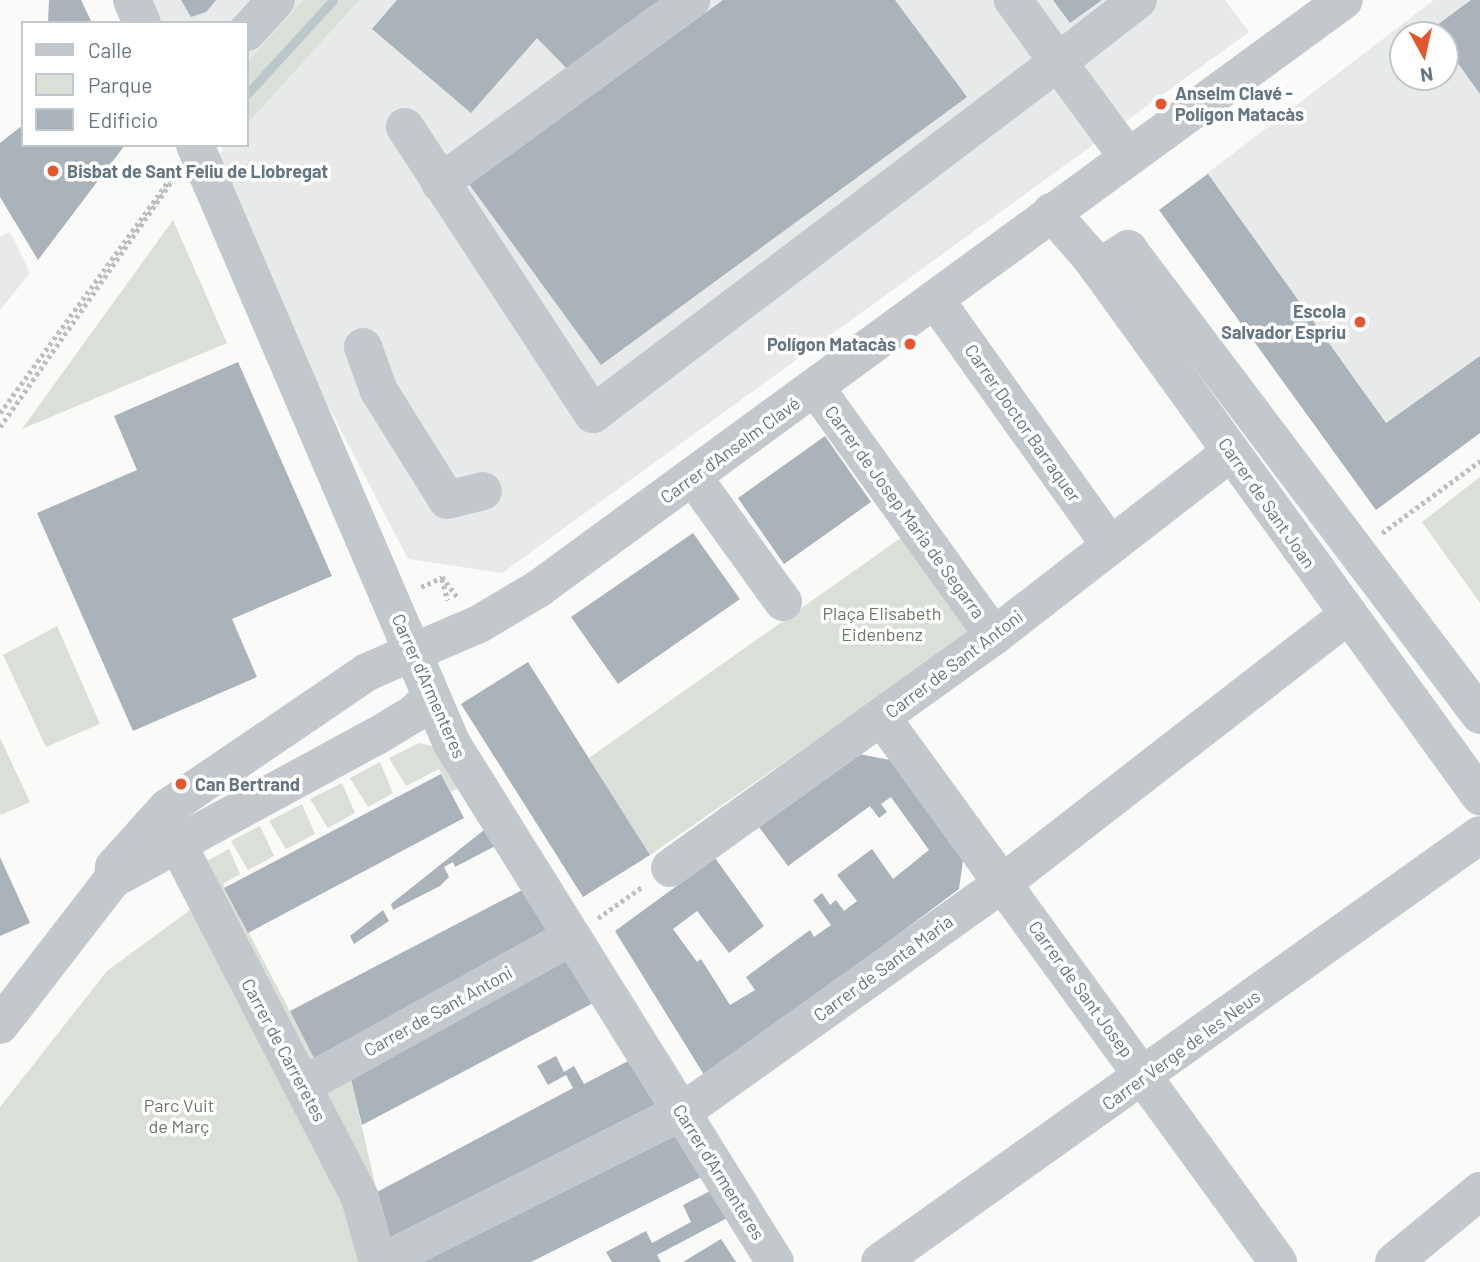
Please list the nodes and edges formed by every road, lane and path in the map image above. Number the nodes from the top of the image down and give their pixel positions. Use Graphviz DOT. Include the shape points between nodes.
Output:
graph roads {
  1 [pos="132,0"];
  2 [pos="276,0"];
  3 [pos="691,0"];
  4 [pos="1013,0"];
  5 [pos="1138,0"];
  6 [pos="1345,0"];
  7 [pos="141,21"];
  8 [pos="248,31"];
  9 [pos="1058,62"];
  10 [pos="405,127"];
  11 [pos="193,150"];
  12 [pos="1127,156"];
  13 [pos="440,183"];
  14 [pos="1051,212"];
  15 [pos="1098,268"];
  16 [pos="936,301"];
  17 [pos="363,347"];
  18 [pos="815,387"];
  19 [pos="0,413"];
  20 [pos="0,427"];
  21 [pos="1231,452"];
  22 [pos="1480,461"];
  23 [pos="693,477"];
  24 [pos="483,491"];
  25 [pos="1387,529"];
  26 [pos="1110,545"];
  27 [pos="442,577"];
  28 [pos="417,589"];
  29 [pos="783,602"];
  30 [pos="463,603"];
  31 [pos="450,608"];
  32 [pos="1347,615"];
  33 [pos="994,636"];
  34 [pos="415,654"];
  35 [pos="431,696"];
  36 [pos="1480,715"];
  37 [pos="882,718"];
  38 [pos="1480,796"];
  39 [pos="1480,835"];
  40 [pos="177,843"];
  41 [pos="670,868"];
  42 [pos="113,879"];
  43 [pos="1004,882"];
  44 [pos="571,937"];
  45 [pos="11,998"];
  46 [pos="0,1025"];
  47 [pos="1144,1076"];
  48 [pos="304,1085"];
  49 [pos="682,1112"];
  50 [pos="1480,1191"];
  51 [pos="380,1262"];
  52 [pos="775,1262"];
  53 [pos="880,1262"];
  54 [pos="1278,1262"];
  55 [pos="1394,1262"];
  1 -- 7 [label="street"];
  2 -- 8 [label="street"];
  3 -- 13 [label="street"];
  4 -- 9 [label="street"];
  5 -- 9 [label="street"];
  6 -- 12 [label="street, Carrer d'Anselm Clavé"];
  9 -- 12 [label="street"];
  9 -- 13 [label="street" via="593,414"];
  10 -- 13 [label="street"];
  11 -- 19 [label="path"];
  11 -- 20 [label="path"];
  11 -- 34 [label="street, Carrer d'Armenteres"];
  12 -- 14 [label="street, Carrer d'Anselm Clavé"];
  14 -- 15 [label="street, Carrer de Sant Joan"];
  14 -- 16 [label="street, Carrer d'Anselm Clavé"];
  15 -- 21 [label="street, Carrer de Sant Joan"];
  15 -- 36 [label="street" via="1128,249"];
  16 -- 18 [label="street, Carrer d'Anselm Clavé"];
  16 -- 26 [label="street, Carrer Doctor Barraquer"];
  17 -- 24 [label="street" via="379,391 447,500"];
  18 -- 23 [label="street, Carrer d'Anselm Clavé"];
  18 -- 33 [label="street, Carrer de Josep Maria de Segarra"];
  21 -- 26 [label="street, Carrer de Sant Antoni"];
  21 -- 32 [label="street, Carrer de Sant Joan"];
  22 -- 25 [label="path"];
  23 -- 29 [label="street"];
  23 -- 34 [label="street, Carrer d'Anselm Clavé" via="517,604"];
  26 -- 33 [label="street, Carrer de Sant Antoni"];
  27 -- 28 [label="path"];
  27 -- 30 [label="path"];
  27 -- 31 [label="path"];
  32 -- 38 [label="street, Carrer de Sant Joan"];
  32 -- 43 [label="street, Carrer de Santa Maria"];
  33 -- 37 [label="street, Carrer de Sant Antoni"];
  34 -- 35 [label="street, Carrer d'Armenteres"];
  34 -- 42 [label="street, Carrer d'Anselm Clavé" via="367,672 167,808 114,867"];
  35 -- 40 [label="street, Carrer d'Anselm Clavé" via="415,713 375,737"];
  35 -- 44 [label="street, Carrer d'Armenteres" via="452,744"];
  37 -- 41 [label="street, Carrer de Sant Antoni"];
  37 -- 43 [label="street, Carrer de Sant Josep"];
  39 -- 47 [label="street, Carrer Verge de les Neus"];
  40 -- 42 [label="street, Carrer d'Anselm Clavé"];
  40 -- 48 [label="street, Carrer de Carreretes"];
  41 -- 44 [label="path"];
  42 -- 45 [label="street, Carrer d'Anselm Clavé"];
  43 -- 47 [label="street, Carrer de Sant Josep"];
  43 -- 49 [label="street, Carrer de Santa Maria"];
  44 -- 48 [label="street, Carrer de Sant Antoni"];
  44 -- 49 [label="street, Carrer d'Armenteres"];
  45 -- 46 [label="street, Carrer d'Anselm Clavé"];
  47 -- 53 [label="street, Carrer Verge de les Neus"];
  47 -- 54 [label="street, Carrer de Sant Josep"];
  48 -- 51 [label="street, Carrer de Carreretes" via="360,1198"];
  49 -- 51 [label="street, Carrer de Santa Maria"];
  49 -- 52 [label="street, Carrer d'Armenteres"];
  50 -- 55 [label="street"];
}
